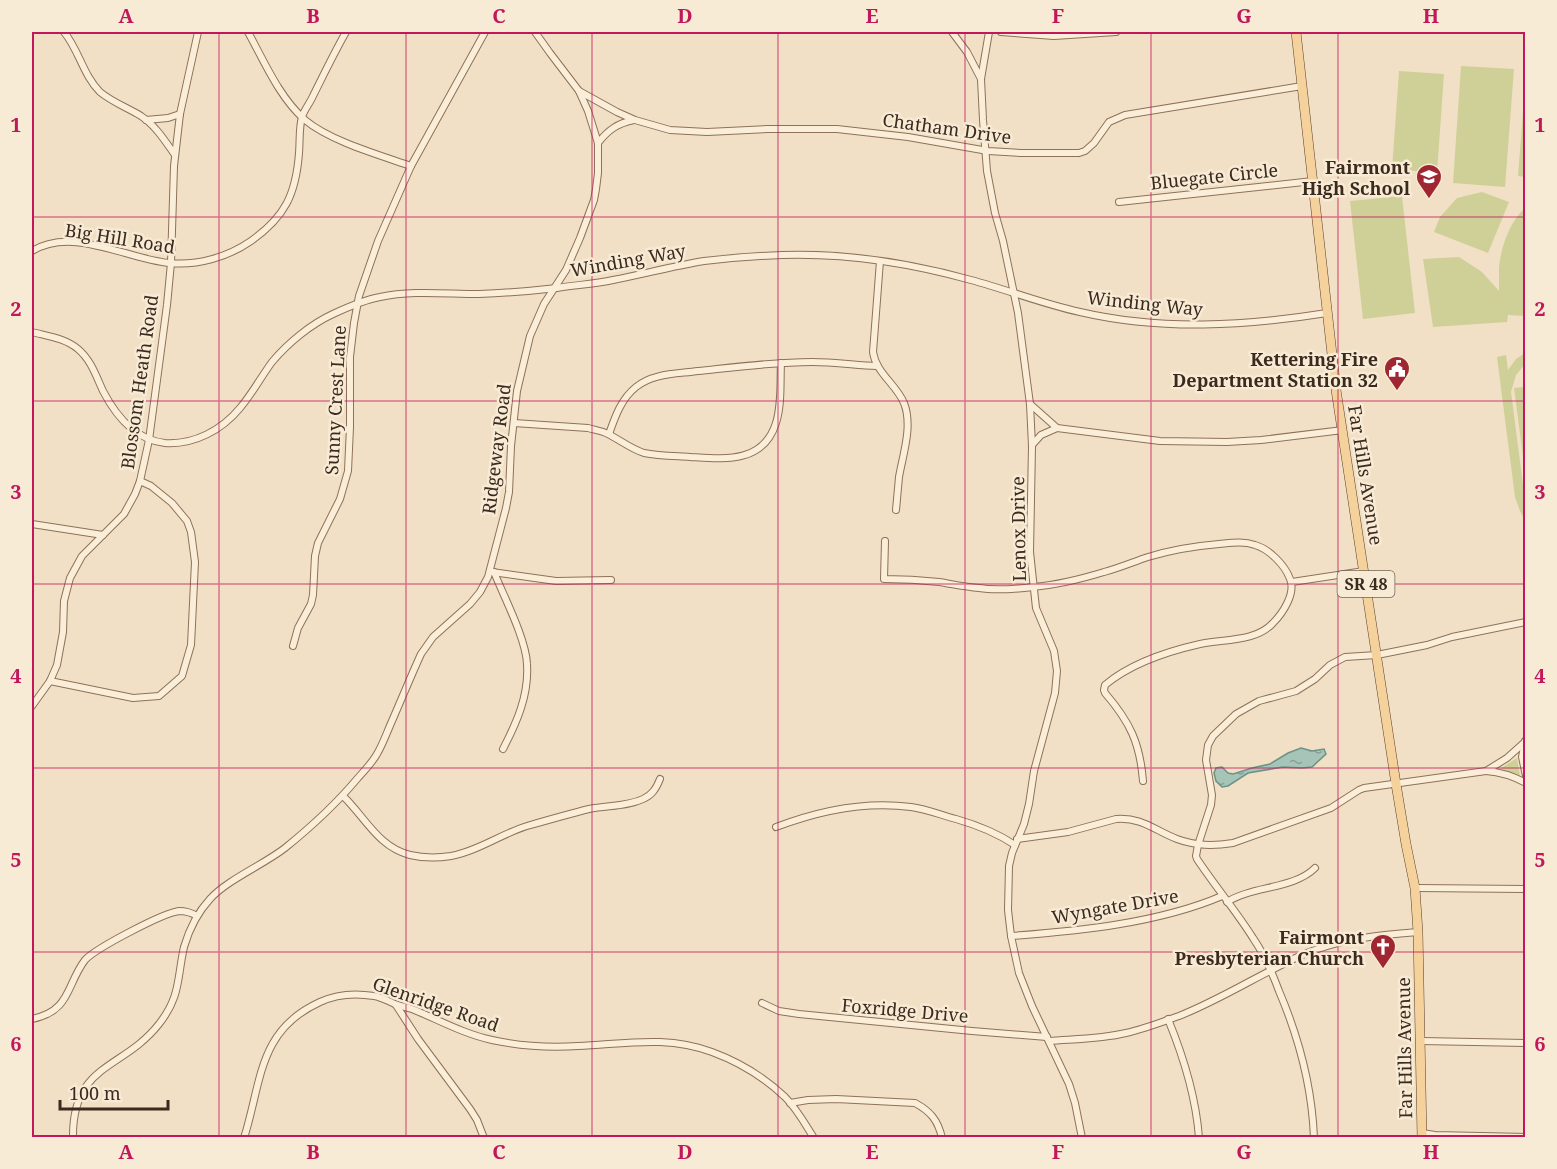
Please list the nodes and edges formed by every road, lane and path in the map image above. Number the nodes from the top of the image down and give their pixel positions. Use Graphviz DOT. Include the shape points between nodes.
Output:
graph roads {
  1 [pos="64,32"];
  2 [pos="198,32"];
  3 [pos="248,32"];
  4 [pos="346,32"];
  5 [pos="485,32"];
  6 [pos="535,32"];
  7 [pos="952,32"];
  8 [pos="989,32"];
  9 [pos="1001,32"];
  10 [pos="1116,32"];
  11 [pos="1296,32"];
  12 [pos="981,79"];
  13 [pos="1302,86"];
  14 [pos="579,91"];
  15 [pos="180,114"];
  16 [pos="302,117"];
  17 [pos="147,120"];
  18 [pos="635,120"];
  19 [pos="598,143"];
  20 [pos="985,149"];
  21 [pos="175,156"];
  22 [pos="411,166"];
  23 [pos="1312,181"];
  24 [pos="1119,202"];
  25 [pos="32,251"];
  26 [pos="880,261"];
  27 [pos="171,263"];
  28 [pos="555,288"];
  29 [pos="1014,294"];
  30 [pos="357,304"];
  31 [pos="1327,313"];
  32 [pos="32,332"];
  33 [pos="781,363"];
  34 [pos="877,366"];
  35 [pos="1030,404"];
  36 [pos="514,423"];
  37 [pos="1058,428"];
  38 [pos="1343,430"];
  39 [pos="609,434"];
  40 [pos="149,440"];
  41 [pos="1032,446"];
  42 [pos="140,481"];
  43 [pos="896,510"];
  44 [pos="32,524"];
  45 [pos="103,535"];
  46 [pos="885,541"];
  47 [pos="1364,570"];
  48 [pos="492,572"];
  49 [pos="611,580"];
  50 [pos="1292,582"];
  51 [pos="1034,587"];
  52 [pos="1526,622"];
  53 [pos="293,646"];
  54 [pos="1377,655"];
  55 [pos="50,681"];
  56 [pos="32,706"];
  57 [pos="1526,741"];
  58 [pos="503,749"];
  59 [pos="1486,771"];
  60 [pos="1526,776"];
  61 [pos="660,779"];
  62 [pos="1143,781"];
  63 [pos="1526,783"];
  64 [pos="1396,784"];
  65 [pos="343,796"];
  66 [pos="776,827"];
  67 [pos="1016,842"];
  68 [pos="1198,845"];
  69 [pos="1315,868"];
  70 [pos="1415,888"];
  71 [pos="1526,889"];
  72 [pos="1222,896"];
  73 [pos="1227,902"];
  74 [pos="197,916"];
  75 [pos="1418,932"];
  76 [pos="1011,936"];
  77 [pos="1271,970"];
  78 [pos="396,1004"];
  79 [pos="762,1004"];
  80 [pos="32,1019"];
  81 [pos="1168,1019"];
  82 [pos="1048,1039"];
  83 [pos="1421,1041"];
  84 [pos="1526,1043"];
  85 [pos="790,1104"];
  86 [pos="1422,1135"];
  87 [pos="73,1137"];
  88 [pos="244,1137"];
  89 [pos="484,1137"];
  90 [pos="814,1137"];
  91 [pos="942,1137"];
  92 [pos="1082,1137"];
  93 [pos="1199,1137"];
  94 [pos="1314,1137"];
  95 [pos="1526,1137"];
  1 -- 17 [label="street" via="99,91"];
  2 -- 15 [label="street, Blossom Heath Road"];
  3 -- 16 [label="street" via="281,90"];
  4 -- 16 [label="street, Big Hill Road"];
  5 -- 22 [label="street, Sunny Crest Lane"];
  6 -- 14 [label="street, Ridgeway Road"];
  7 -- 12 [label="street, Lenox Drive"];
  8 -- 12 [label="street, Lenox Drive"];
  9 -- 10 [label="street" via="1053,36"];
  11 -- 13 [label="main road, Far Hills Avenue / SR 48"];
  12 -- 20 [label="street, Lenox Drive"];
  13 -- 20 [label="street, Chatham Drive" via="1117,117 1089,147 1078,153"];
  13 -- 23 [label="main road, Far Hills Avenue / SR 48"];
  14 -- 18 [label="street, Chatham Drive"];
  14 -- 19 [label="street, Ridgeway Road"];
  15 -- 17 [label="street"];
  15 -- 21 [label="street, Blossom Heath Road"];
  16 -- 22 [label="street" via="339,139"];
  16 -- 27 [label="street, Big Hill Road" via="295,184 269,226 246,244 216,258"];
  17 -- 21 [label="street"];
  18 -- 19 [label="street" via="612,127"];
  18 -- 20 [label="street, Chatham Drive" via="688,132 847,130"];
  19 -- 28 [label="street, Ridgeway Road" via="594,200"];
  20 -- 29 [label="street, Lenox Drive" via="994,213"];
  21 -- 27 [label="street, Blossom Heath Road"];
  22 -- 30 [label="street, Sunny Crest Lane" via="378,241"];
  23 -- 24 [label="street, Bluegate Circle"];
  23 -- 31 [label="main road, Far Hills Avenue / SR 48"];
  25 -- 27 [label="street, Big Hill Road" via="50,242 70,242"];
  26 -- 28 [label="street, Winding Way" via="805,255 737,257"];
  26 -- 29 [label="street, Winding Way" via="947,274"];
  26 -- 34 [label="street" via="873,352"];
  27 -- 40 [label="street, Blossom Heath Road"];
  28 -- 30 [label="street, Winding Way" via="482,294 415,293 382,296"];
  28 -- 36 [label="street, Ridgeway Road" via="530,336"];
  29 -- 31 [label="street, Winding Way" via="1082,313 1155,323 1222,325"];
  29 -- 35 [label="street, Lenox Drive"];
  30 -- 40 [label="street, Winding Way" via="316,322 286,348 241,407 221,426 188,442"];
  30 -- 53 [label="street, Sunny Crest Lane" via="350,357 348,471 340,499 318,543 313,595"];
  31 -- 38 [label="main road, Far Hills Avenue / SR 48"];
  32 -- 40 [label="street" via="78,348 119,417"];
  33 -- 34 [label="street"];
  33 -- 39 [label="street" via="649,379 623,402"];
  33 -- 39 [label="street" via="778,410 772,433 762,446 745,455 731,458 644,453"];
  34 -- 43 [label="street" via="904,403 907,420"];
  35 -- 37 [label="street"];
  35 -- 41 [label="street, Lenox Drive"];
  36 -- 39 [label="street" via="588,428"];
  36 -- 48 [label="street, Ridgeway Road" via="509,492"];
  37 -- 38 [label="street" via="1193,442 1262,440"];
  37 -- 41 [label="street" via="1041,435"];
  38 -- 47 [label="main road, Far Hills Avenue / SR 48"];
  40 -- 42 [label="street, Blossom Heath Road"];
  41 -- 51 [label="street, Lenox Drive" via="1030,552"];
  42 -- 45 [label="street, Blossom Heath Road" via="124,514"];
  42 -- 55 [label="street" via="172,503 192,532 192,645 182,676 159,696 133,698"];
  44 -- 45 [label="street"];
  45 -- 55 [label="street, Blossom Heath Road" via="82,556 69,578 60,652"];
  46 -- 51 [label="street" via="884,579 993,589"];
  47 -- 50 [label="street"];
  47 -- 54 [label="main road, Far Hills Avenue / SR 48"];
  48 -- 49 [label="street" via="556,581"];
  48 -- 58 [label="street" via="528,662 523,704"];
  48 -- 65 [label="street, Ridgeway Road" via="470,604 424,648 378,753"];
  50 -- 51 [label="street" via="1280,563 1263,548 1233,542 1179,549 1106,572"];
  50 -- 62 [label="street" via="1287,603 1266,630 1156,657 1107,682 1105,693 1131,729"];
  51 -- 67 [label="street, Lenox Drive" via="1036,608 1054,651 1057,671 1029,804"];
  52 -- 54 [label="street"];
  54 -- 64 [label="main road, Far Hills Avenue / SR 48"];
  54 -- 68 [label="street" via="1337,660 1296,691 1246,707 1213,736 1206,753 1211,805"];
  55 -- 56 [label="street, Blossom Heath Road"];
  57 -- 59 [label="street"];
  57 -- 60 [label="street" via="1522,757"];
  59 -- 63 [label="street" via="1500,772"];
  59 -- 64 [label="street"];
  61 -- 65 [label="street" via="653,793 640,800 532,825 462,854 435,858 409,854 387,844"];
  64 -- 68 [label="street" via="1359,790 1331,808 1244,839"];
  64 -- 70 [label="main road, Far Hills Avenue / SR 48"];
  65 -- 74 [label="street, Ridgeway Road" via="283,850 217,892"];
  66 -- 67 [label="street" via="835,810 903,807 978,826"];
  67 -- 68 [label="street" via="1125,818"];
  67 -- 76 [label="street, Lenox Drive" via="1009,870"];
  68 -- 72 [label="street" via="1197,860"];
  69 -- 73 [label="street" via="1303,878"];
  70 -- 71 [label="street"];
  70 -- 75 [label="main road, Far Hills Avenue / SR 48"];
  72 -- 73 [label="street"];
  72 -- 76 [label="street, Wyngate Drive" via="1197,906 1113,925"];
  73 -- 77 [label="street"];
  74 -- 80 [label="street" via="170,914 100,948 84,961 63,1001"];
  74 -- 87 [label="street, Ridgeway Road" via="186,940 179,982 169,1009 150,1034 89,1081 76,1110"];
  75 -- 77 [label="street, Foxridge Drive" via="1348,941"];
  75 -- 83 [label="main road, Far Hills Avenue / SR 48"];
  76 -- 82 [label="street, Lenox Drive" via="1019,973"];
  77 -- 81 [label="street, Foxridge Drive"];
  77 -- 94 [label="street" via="1301,1050"];
  78 -- 85 [label="street, Glenridge Road" via="471,1034 510,1043 559,1047 653,1041 690,1045 734,1061 772,1086"];
  78 -- 88 [label="street, Glenridge Road" via="373,995 336,997 310,1007 287,1024 265,1057"];
  78 -- 89 [label="street" via="470,1109"];
  79 -- 82 [label="street, Foxridge Drive" via="779,1011 844,1020"];
  81 -- 82 [label="street, Foxridge Drive" via="1126,1033"];
  81 -- 93 [label="street" via="1188,1074"];
  82 -- 92 [label="street, Lenox Drive" via="1069,1084"];
  83 -- 84 [label="street"];
  83 -- 86 [label="main road, Far Hills Avenue / SR 48"];
  85 -- 90 [label="street, Glenridge Road"];
  85 -- 91 [label="street" via="808,1100 915,1103 936,1120"];
  86 -- 95 [label="street"];
}
